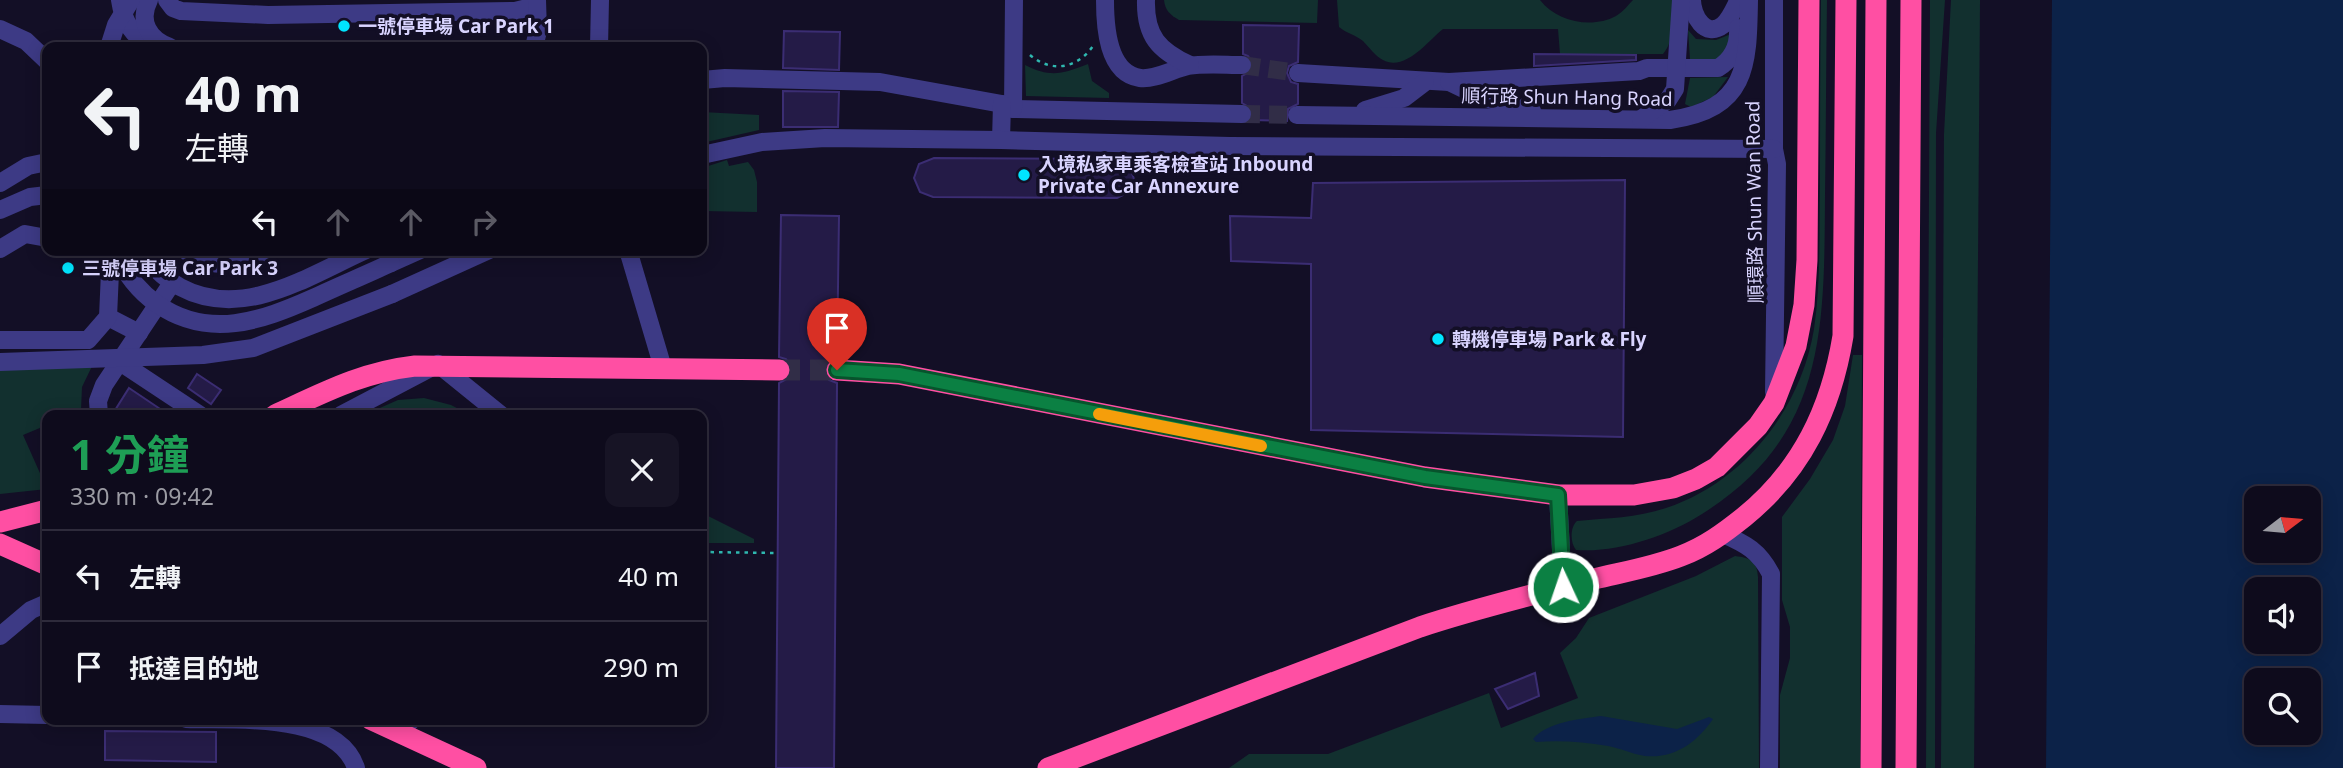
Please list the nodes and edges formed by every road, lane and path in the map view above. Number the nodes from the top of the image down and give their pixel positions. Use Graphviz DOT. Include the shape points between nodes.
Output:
graph roads {
  1 [pos="120,0"];
  2 [pos="131,0"];
  3 [pos="149,0"];
  4 [pos="167,0"];
  5 [pos="535,0"];
  6 [pos="600,0"];
  7 [pos="1014,0"];
  8 [pos="1105,0"];
  9 [pos="1146,0"];
  10 [pos="1681,0"];
  11 [pos="1692,0"];
  12 [pos="1742,0"];
  13 [pos="1774,0"];
  14 [pos="1809,0"];
  15 [pos="1846,0"];
  16 [pos="1876,0"];
  17 [pos="1910,0"];
  18 [pos="451,6"];
  19 [pos="268,8"];
  20 [pos="1105,25"];
  21 [pos="0,29"];
  22 [pos="1014,36"];
  23 [pos="111,42"];
  24 [pos="146,42"];
  25 [pos="159,42"];
  26 [pos="535,42"];
  27 [pos="599,42"];
  28 [pos="42,56"];
  29 [pos="1190,65"];
  30 [pos="1242,65"];
  31 [pos="1678,68"];
  32 [pos="1298,73"];
  33 [pos="707,80"];
  34 [pos="1425,82"];
  35 [pos="1449,82"];
  36 [pos="1014,107"];
  37 [pos="1242,114"];
  38 [pos="1297,115"];
  39 [pos="1338,116"];
  40 [pos="1554,117"];
  41 [pos="1641,119"];
  42 [pos="1001,140"];
  43 [pos="1025,140"];
  44 [pos="1774,149"];
  45 [pos="707,154"];
  46 [pos="42,163"];
  47 [pos="0,183"];
  48 [pos="38,196"];
  49 [pos="0,210"];
  50 [pos="42,237"];
  51 [pos="0,249"];
  52 [pos="103,256"];
  53 [pos="117,256"];
  54 [pos="147,256"];
  55 [pos="192,256"];
  56 [pos="256,256"];
  57 [pos="353,256"];
  58 [pos="407,256"];
  59 [pos="476,256"];
  60 [pos="630,256"];
  61 [pos="172,283"];
  62 [pos="108,317"];
  63 [pos="139,333"];
  64 [pos="0,340"];
  65 [pos="0,362"];
  66 [pos="120,362"];
  67 [pos="438,364"];
  68 [pos="663,368"];
  69 [pos="779,370"];
  70 [pos="837,370"];
  71 [pos="1774,403"];
  72 [pos="99,410"];
  73 [pos="192,410"];
  74 [pos="285,410"];
  75 [pos="351,410"];
  76 [pos="494,410"];
  77 [pos="1558,495"];
  78 [pos="42,511"];
  79 [pos="0,522"];
  80 [pos="1723,534"];
  81 [pos="0,544"];
  82 [pos="707,552"];
  83 [pos="777,553"];
  84 [pos="42,563"];
  85 [pos="1563,587"];
  86 [pos="42,605"];
  87 [pos="0,636"];
  88 [pos="0,713"];
  89 [pos="42,715"];
  90 [pos="291,725"];
  91 [pos="406,726"];
  92 [pos="356,768"];
  93 [pos="476,768"];
  94 [pos="1048,768"];
  95 [pos="1769,768"];
  96 [pos="1871,768"];
  97 [pos="1906,768"];
  1 -- 24 [label="lane" via="130,29"];
  2 -- 23 [label="lane, bridge"];
  3 -- 25 [label="lane" via="147,30"];
  4 -- 19 [label="lane" via="181,11"];
  5 -- 18 [label="lane" via="522,11"];
  5 -- 26 [label="lane"];
  6 -- 27 [label="lane"];
  7 -- 22 [label="lane"];
  8 -- 20 [label="lane"];
  9 -- 29 [label="lane" via="1155,41 1167,55"];
  10 -- 31 [label="lane"];
  11 -- 12 [label="lane" via="1695,18 1714,29 1724,24"];
  12 -- 31 [label="lane" via="1736,48 1726,63 1718,68"];
  12 -- 41 [label="lane, 順行路 Shun Hang Road" via="1746,61 1725,99 1692,117"];
  13 -- 44 [label="lane, 順環路 Shun Wan Road"];
  14 -- 71 [label="highway" via="1807,281 1796,346"];
  15 -- 80 [label="highway" via="1843,323 1837,371 1816,431 1798,460 1758,506"];
  16 -- 96 [label="highway"];
  17 -- 97 [label="highway"];
  18 -- 19 [label="lane"];
  20 -- 22 [label="path" via="1089,53 1079,61 1053,68 1036,61"];
  20 -- 29 [label="lane" via="1110,48 1130,74 1142,79"];
  21 -- 28 [label="lane" via="26,41"];
  22 -- 36 [label="lane"];
  29 -- 30 [label="lane"];
  31 -- 35 [label="lane"];
  31 -- 41 [label="lane" via="1668,100"];
  32 -- 34 [label="lane"];
  33 -- 36 [label="lane" via="880,82"];
  34 -- 35 [label="lane"];
  34 -- 39 [label="lane" via="1404,98"];
  35 -- 40 [label="lane" via="1478,96"];
  36 -- 37 [label="lane"];
  36 -- 42 [label="lane"];
  36 -- 43 [label="lane"];
  38 -- 39 [label="lane, 順行路 Shun Hang Road"];
  39 -- 40 [label="lane, 順行路 Shun Hang Road"];
  40 -- 41 [label="lane, 順行路 Shun Hang Road"];
  42 -- 43 [label="lane"];
  42 -- 45 [label="lane" via="807,139 762,142"];
  43 -- 44 [label="lane"];
  44 -- 71 [label="lane, 順環路 Shun Wan Road"];
  46 -- 47 [label="lane"];
  48 -- 49 [label="lane"];
  50 -- 51 [label="lane" via="25,234"];
  52 -- 62 [label="lane" via="110,272"];
  53 -- 58 [label="lane, bridge" via="149,298 176,315 214,325 265,318"];
  54 -- 61 [label="lane"];
  55 -- 56 [label="lane" via="218,265"];
  57 -- 61 [label="lane" via="264,296 238,302 196,296"];
  59 -- 65 [label="lane, bridge" via="253,348 203,355"];
  60 -- 68 [label="lane"];
  61 -- 63 [label="lane"];
  62 -- 63 [label="lane"];
  62 -- 64 [label="lane" via="88,340"];
  63 -- 66 [label="lane"];
  66 -- 72 [label="lane" via="100,393"];
  66 -- 73 [label="lane"];
  67 -- 68 [label="highway"];
  67 -- 74 [label="highway" via="377,371"];
  67 -- 75 [label="lane"];
  67 -- 76 [label="lane"];
  68 -- 69 [label="highway"];
  70 -- 77 [label="highway" via="899,374 1425,477"];
  71 -- 77 [label="highway" via="1739,447 1696,479 1634,495"];
  77 -- 85 [label="lane"];
  78 -- 79 [label="highway"];
  80 -- 85 [label="highway" via="1681,556"];
  80 -- 95 [label="lane" via="1748,545 1762,557 1771,574"];
  81 -- 84 [label="highway"];
  82 -- 83 [label="path"];
  85 -- 94 [label="highway" via="1420,626"];
  86 -- 87 [label="lane"];
  88 -- 89 [label="lane"];
  90 -- 92 [label="lane" via="315,730 347,749"];
  91 -- 93 [label="highway"];
}
